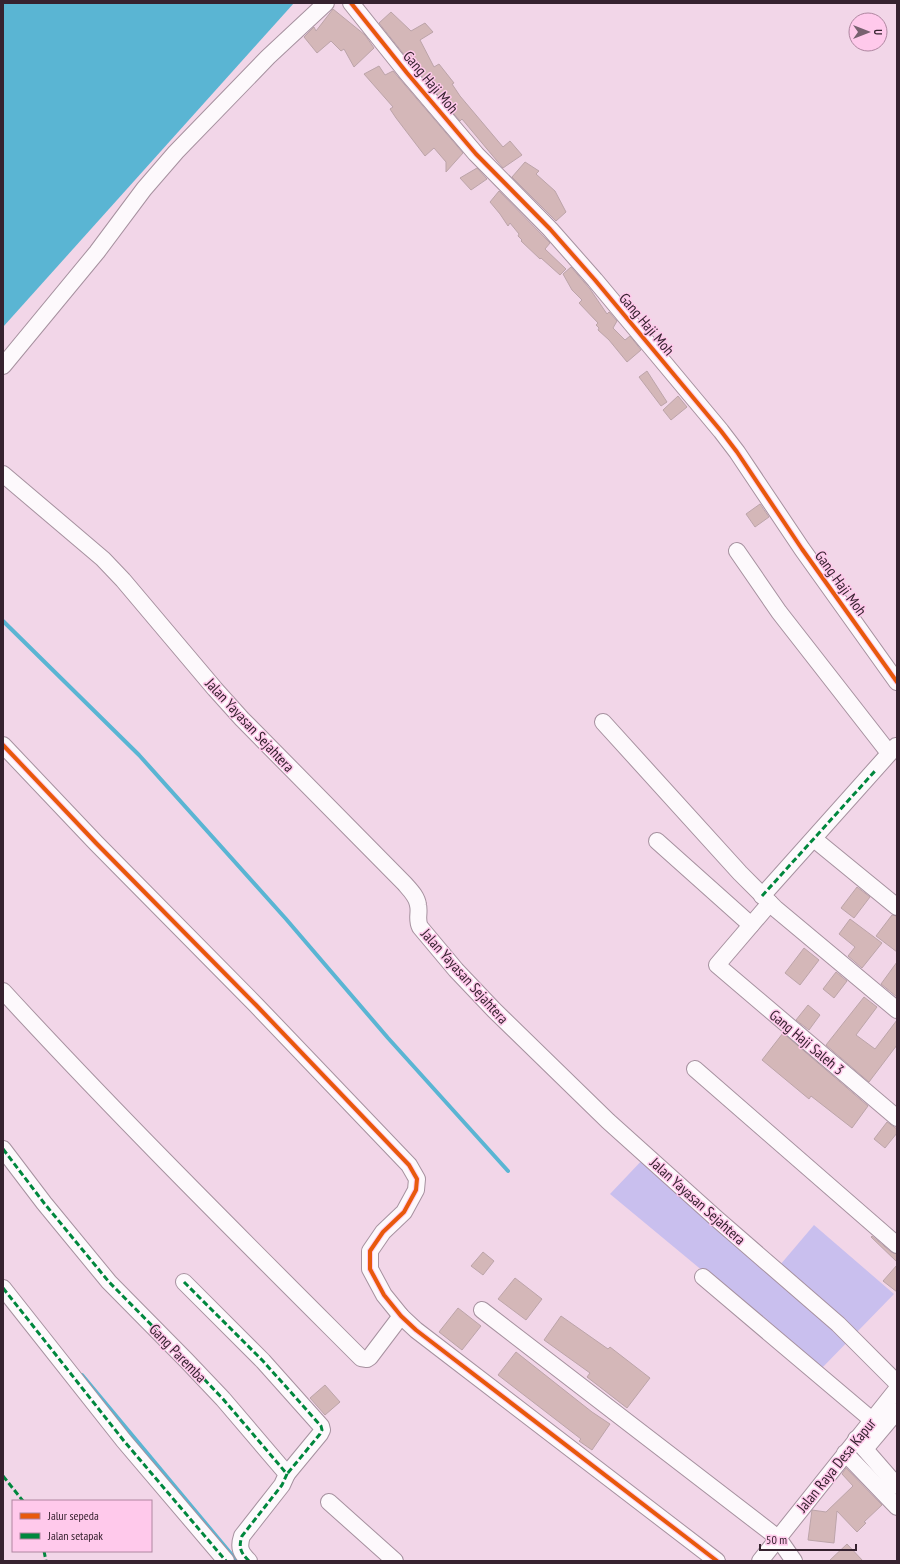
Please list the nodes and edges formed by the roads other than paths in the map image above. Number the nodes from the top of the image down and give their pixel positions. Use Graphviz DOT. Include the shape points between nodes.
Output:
graph roads {
  1 [pos="326,3"];
  2 [pos="351,3"];
  3 [pos="3,366"];
  4 [pos="3,474"];
  5 [pos="737,551"];
  6 [pos="897,682"];
  7 [pos="603,722"];
  8 [pos="3,745"];
  9 [pos="894,749"];
  10 [pos="814,839"];
  11 [pos="657,841"];
  12 [pos="766,900"];
  13 [pos="897,906"];
  14 [pos="751,925"];
  15 [pos="3,991"];
  16 [pos="897,1010"];
  17 [pos="695,1069"];
  18 [pos="897,1118"];
  19 [pos="3,1149"];
  20 [pos="897,1245"];
  21 [pos="703,1276"];
  22 [pos="184,1282"];
  23 [pos="3,1288"];
  24 [pos="482,1310"];
  25 [pos="401,1316"];
  26 [pos="897,1388"];
  27 [pos="897,1411"];
  28 [pos="872,1420"];
  29 [pos="860,1444"];
  30 [pos="845,1453"];
  31 [pos="287,1474"];
  32 [pos="897,1486"];
  33 [pos="329,1502"];
  34 [pos="897,1507"];
  35 [pos="778,1538"];
  36 [pos="226,1561"];
  37 [pos="249,1561"];
  38 [pos="395,1561"];
  39 [pos="717,1561"];
  40 [pos="760,1561"];
  41 [pos="794,1561"];
  1 -- 3 [label="street" via="258,67 176,152"];
  2 -- 6 [label="street, Gang Haji Moh" via="476,154 550,229 721,431"];
  4 -- 26 [label="street, Jalan Yayasan Sejahtera" via="103,559 236,713 404,883 418,903 417,919 420,927 494,1010 608,1121 838,1324"];
  5 -- 9 [label="street" via="779,612"];
  7 -- 12 [label="street"];
  8 -- 25 [label="street" via="409,1165 417,1179 416,1190 404,1212 383,1232 370,1251 370,1269 384,1295"];
  9 -- 10 [label="street"];
  10 -- 12 [label="street"];
  10 -- 13 [label="street"];
  11 -- 14 [label="street"];
  12 -- 14 [label="street"];
  12 -- 16 [label="street"];
  14 -- 18 [label="street, Gang Haji Saleh 3" via="717,965"];
  15 -- 25 [label="street" via="184,1181 362,1358 370,1357"];
  17 -- 20 [label="street"];
  19 -- 31 [label="street, Gang Paremba" via="109,1282 223,1399"];
  21 -- 28 [label="street"];
  22 -- 31 [label="street" via="263,1361 321,1426 320,1434"];
  23 -- 36 [label="street" via="124,1441"];
  24 -- 35 [label="street"];
  25 -- 39 [label="street"];
  26 -- 28 [label="street, Jalan Raya Desa Kapur"];
  27 -- 29 [label="street"];
  28 -- 29 [label="street, Jalan Raya Desa Kapur"];
  29 -- 30 [label="street, Jalan Raya Desa Kapur"];
  29 -- 32 [label="street"];
  30 -- 34 [label="street"];
  30 -- 35 [label="street, Jalan Raya Desa Kapur"];
  31 -- 37 [label="street" via="282,1485 242,1536 241,1552"];
  33 -- 38 [label="street"];
  35 -- 40 [label="street, Jalan Raya Desa Kapur"];
  35 -- 41 [label="street"];
}
